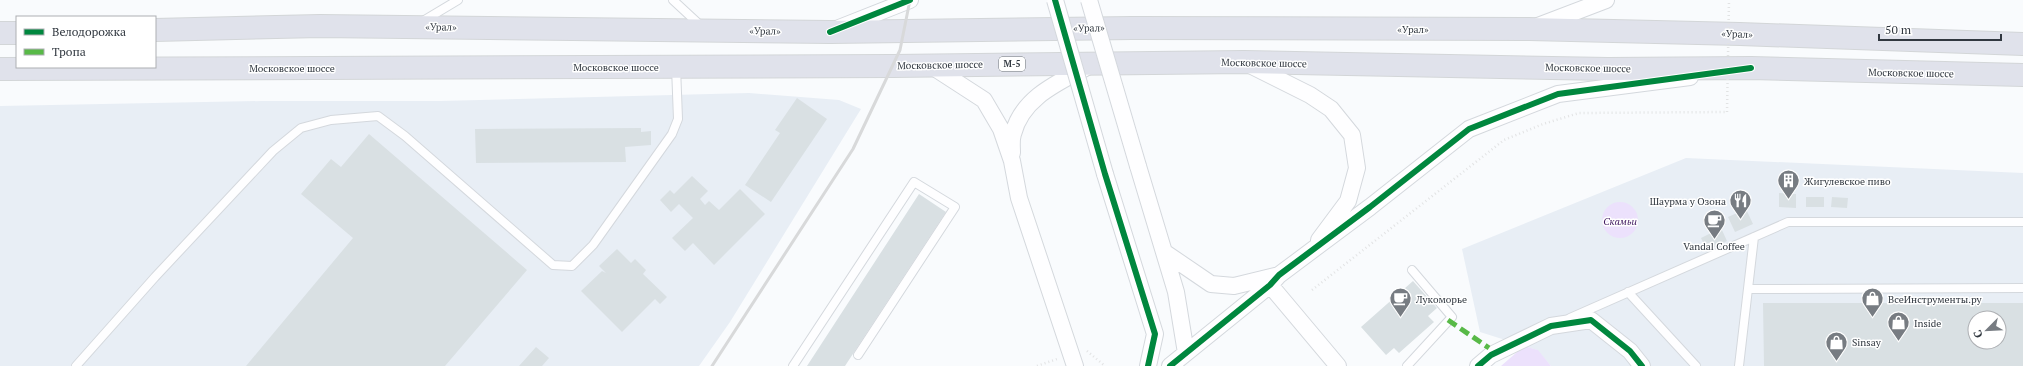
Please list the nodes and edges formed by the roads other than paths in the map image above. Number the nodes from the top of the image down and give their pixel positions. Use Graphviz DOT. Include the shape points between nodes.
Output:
graph roads {
  1 [pos="458,0"];
  2 [pos="673,0"];
  3 [pos="910,0"];
  4 [pos="1055,0"];
  5 [pos="1089,0"];
  6 [pos="1606,0"];
  7 [pos="413,27"];
  8 [pos="1529,29"];
  9 [pos="156,30"];
  10 [pos="706,30"];
  11 [pos="830,32"];
  12 [pos="0,33"];
  13 [pos="16,33"];
  14 [pos="2023,44"];
  15 [pos="1244,62"];
  16 [pos="1094,63"];
  17 [pos="930,65"];
  18 [pos="676,66"];
  19 [pos="1751,68"];
  20 [pos="0,69"];
  21 [pos="2023,75"];
  22 [pos="1012,161"];
  23 [pos="2023,222"];
  24 [pos="1754,237"];
  25 [pos="1164,252"];
  26 [pos="1307,255"];
  27 [pos="1412,270"];
  28 [pos="1275,280"];
  29 [pos="2023,288"];
  30 [pos="1748,289"];
  31 [pos="1628,292"];
  32 [pos="1551,326"];
  33 [pos="1186,353"];
  34 [pos="858,355"];
  35 [pos="1074,365"];
  36 [pos="76,366"];
  37 [pos="793,366"];
  38 [pos="1148,366"];
  39 [pos="1170,366"];
  40 [pos="1338,366"];
  41 [pos="1407,366"];
  42 [pos="1478,366"];
  43 [pos="1642,366"];
  44 [pos="1696,366"];
  45 [pos="1739,366"];
  1 -- 7 [label="lane"];
  2 -- 10 [label="lane"];
  3 -- 11 [label="street"];
  4 -- 38 [label="street, bridge" via="1105,174 1155,334"];
  5 -- 25 [label="street, bridge"];
  6 -- 8 [label="street"];
  7 -- 9 [label="highway, «Урал»" via="320,26"];
  7 -- 10 [label="highway, «Урал»"];
  8 -- 11 [label="highway, «Урал»" via="1132,28"];
  8 -- 14 [label="highway, «Урал»"];
  10 -- 11 [label="highway, «Урал»"];
  12 -- 13 [label="highway"];
  15 -- 16 [label="highway, Московское шоссе / М-5"];
  15 -- 19 [label="highway, Московское шоссе / М-5" via="1608,69"];
  15 -- 26 [label="street" via="1310,95 1331,109 1352,135 1357,168 1348,201"];
  16 -- 17 [label="highway, Московское шоссе / М-5"];
  16 -- 22 [label="street" via="1044,90 1022,112 1012,135"];
  17 -- 18 [label="highway, Московское шоссе / М-5"];
  17 -- 22 [label="street" via="984,100 1001,129"];
  18 -- 20 [label="highway, Московское шоссе / М-5"];
  18 -- 36 [label="lane" via="678,118 672,134 593,245 572,266 553,265 405,136 378,116 331,120 301,128 273,151 154,276"];
  19 -- 21 [label="highway, Московское шоссе / М-5"];
  19 -- 26 [label="street" via="1558,94 1469,129"];
  22 -- 35 [label="street" via="1020,198"];
  23 -- 24 [label="lane" via="1788,222"];
  24 -- 30 [label="lane"];
  24 -- 31 [label="lane"];
  25 -- 28 [label="street" via="1211,284 1234,286"];
  25 -- 33 [label="street" via="1176,292"];
  26 -- 28 [label="street"];
  27 -- 41 [label="lane" via="1452,317"];
  28 -- 33 [label="street"];
  28 -- 40 [label="street"];
  29 -- 30 [label="lane"];
  30 -- 45 [label="lane"];
  31 -- 32 [label="lane"];
  31 -- 44 [label="lane"];
  32 -- 42 [label="street" via="1491,355"];
  32 -- 43 [label="street" via="1591,320 1630,351"];
  33 -- 39 [label="street"];
  34 -- 37 [label="lane" via="955,207 914,182"];
}
